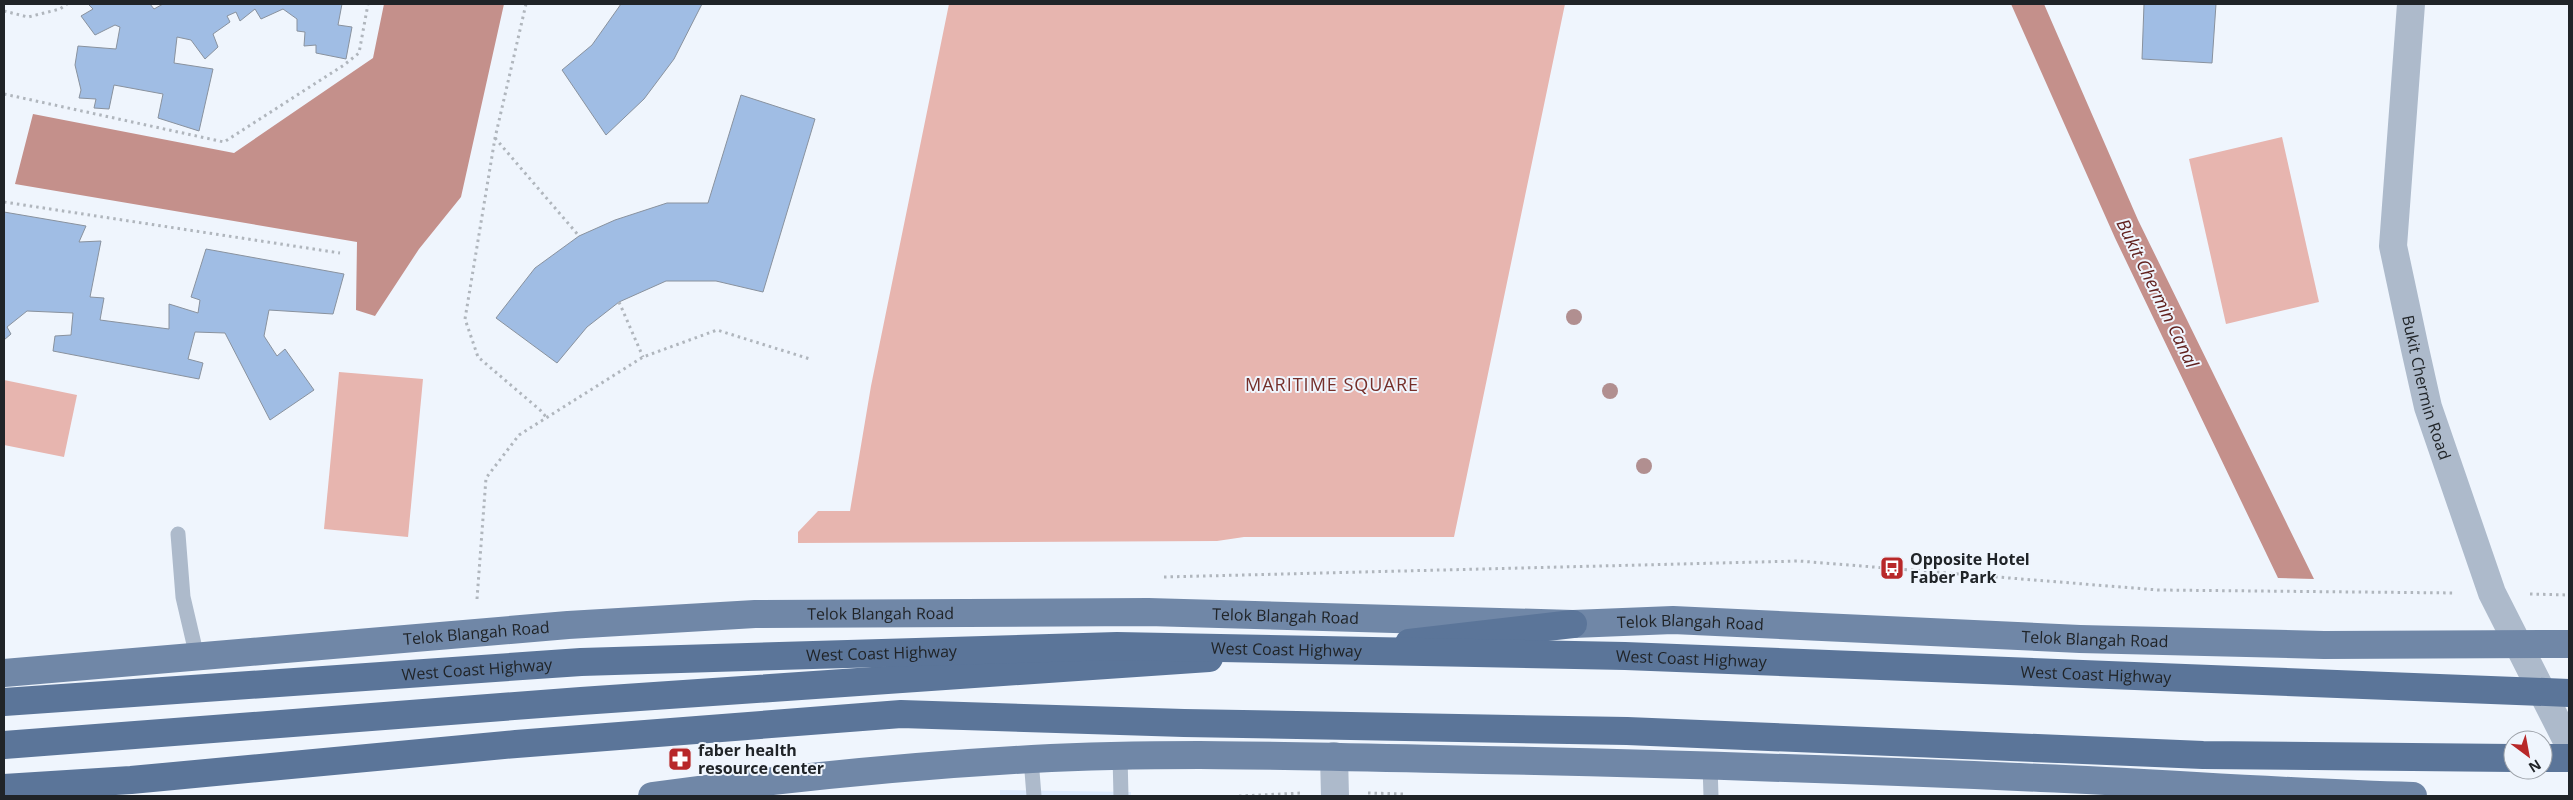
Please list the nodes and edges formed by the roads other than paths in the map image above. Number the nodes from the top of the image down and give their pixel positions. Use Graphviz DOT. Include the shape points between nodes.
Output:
graph roads {
  1 [pos="2411,4"];
  2 [pos="178,534"];
  3 [pos="1573,624"];
  4 [pos="2569,644"];
  5 [pos="2518,645"];
  6 [pos="197,657"];
  7 [pos="4,673"];
  8 [pos="2569,693"];
  9 [pos="4,702"];
  10 [pos="16,744"];
  11 [pos="2569,745"];
  12 [pos="1120,756"];
  13 [pos="1334,756"];
  14 [pos="2503,758"];
  15 [pos="2553,758"];
  16 [pos="2569,758"];
  17 [pos="1031,759"];
  18 [pos="1710,766"];
  19 [pos="4,788"];
  20 [pos="2100,789"];
  21 [pos="2155,791"];
  22 [pos="700,793"];
  23 [pos="1335,794"];
  24 [pos="2324,795"];
  25 [pos="652,796"];
  26 [pos="1034,796"];
  27 [pos="1121,796"];
  28 [pos="1711,796"];
  29 [pos="2413,796"];
  1 -- 5 [label="street, Bukit Chermin Road" via="2394,246 2428,407 2492,594"];
  2 -- 6 [label="lane" via="184,597"];
  3 -- 5 [label="main road, Telok Blangah Road" via="1673,620 2080,639 2324,645"];
  3 -- 6 [label="main road, Telok Blangah Road" via="1148,612 755,614 568,625"];
  3 -- 10 [label="highway" via="1379,646"];
  4 -- 5 [label="main road, Telok Blangah Road"];
  5 -- 11 [label="street, Bukit Chermin Road"];
  6 -- 7 [label="main road, Telok Blangah Road"];
  8 -- 9 [label="highway, West Coast Highway, bridge" via="1625,656 1117,646 581,662"];
  12 -- 13 [label="main road"];
  12 -- 17 [label="main road"];
  12 -- 27 [label="lane"];
  13 -- 18 [label="main road"];
  13 -- 23 [label="street"];
  14 -- 19 [label="highway" via="2202,755 1627,731 901,714"];
  15 -- 16 [label="highway"];
  17 -- 22 [label="main road" via="830,774"];
  17 -- 26 [label="lane"];
  18 -- 20 [label="main road"];
  18 -- 28 [label="lane"];
  20 -- 21 [label="main road"];
  21 -- 24 [label="main road"];
  22 -- 25 [label="main road"];
  24 -- 29 [label="main road"];
}
